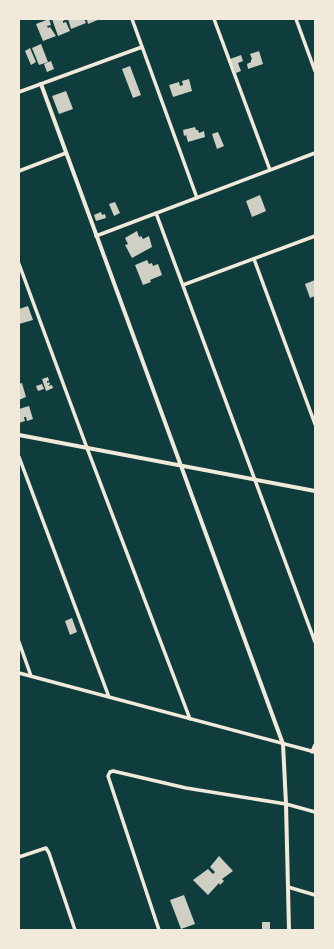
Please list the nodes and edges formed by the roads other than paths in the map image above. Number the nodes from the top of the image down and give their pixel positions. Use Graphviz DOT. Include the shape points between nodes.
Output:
graph roads {
  1 [pos="132,19"];
  2 [pos="214,19"];
  3 [pos="296,19"];
  4 [pos="142,47"];
  5 [pos="315,70"];
  6 [pos="41,84"];
  7 [pos="19,92"];
  8 [pos="66,153"];
  9 [pos="315,153"];
  10 [pos="270,170"];
  11 [pos="19,171"];
  12 [pos="197,198"];
  13 [pos="156,213"];
  14 [pos="96,236"];
  15 [pos="315,236"];
  16 [pos="254,259"];
  17 [pos="19,264"];
  18 [pos="183,286"];
  19 [pos="315,424"];
  20 [pos="19,435"];
  21 [pos="87,448"];
  22 [pos="19,458"];
  23 [pos="180,465"];
  24 [pos="254,479"];
  25 [pos="315,491"];
  26 [pos="19,642"];
  27 [pos="315,642"];
  28 [pos="19,673"];
  29 [pos="30,676"];
  30 [pos="109,697"];
  31 [pos="190,719"];
  32 [pos="283,744"];
  33 [pos="315,745"];
  34 [pos="314,752"];
  35 [pos="286,804"];
  36 [pos="315,812"];
  37 [pos="19,857"];
  38 [pos="288,887"];
  39 [pos="315,895"];
  40 [pos="75,930"];
  41 [pos="159,930"];
  42 [pos="289,930"];
  1 -- 4 [label="street"];
  2 -- 10 [label="street"];
  3 -- 5 [label="street"];
  4 -- 6 [label="street"];
  4 -- 12 [label="street"];
  6 -- 7 [label="street"];
  6 -- 8 [label="street"];
  8 -- 11 [label="street"];
  8 -- 14 [label="street"];
  9 -- 10 [label="street"];
  10 -- 12 [label="street"];
  12 -- 13 [label="street"];
  13 -- 14 [label="street"];
  13 -- 18 [label="street"];
  14 -- 23 [label="street"];
  15 -- 16 [label="street"];
  16 -- 18 [label="street"];
  16 -- 19 [label="street"];
  17 -- 21 [label="street"];
  18 -- 24 [label="street"];
  20 -- 21 [label="street"];
  21 -- 23 [label="street"];
  21 -- 31 [label="street"];
  22 -- 30 [label="street"];
  23 -- 24 [label="street"];
  23 -- 32 [label="street"];
  24 -- 25 [label="street"];
  24 -- 27 [label="street"];
  26 -- 29 [label="street"];
  28 -- 29 [label="street"];
  29 -- 30 [label="street"];
  30 -- 31 [label="street"];
  31 -- 32 [label="street"];
  32 -- 34 [label="street"];
  32 -- 35 [label="street"];
  33 -- 34 [label="street"];
  35 -- 36 [label="street"];
  35 -- 38 [label="street"];
  35 -- 41 [label="street" via="186,788 110,772 108,776"];
  37 -- 40 [label="street" via="46,848"];
  38 -- 39 [label="street"];
  38 -- 42 [label="street"];
}
